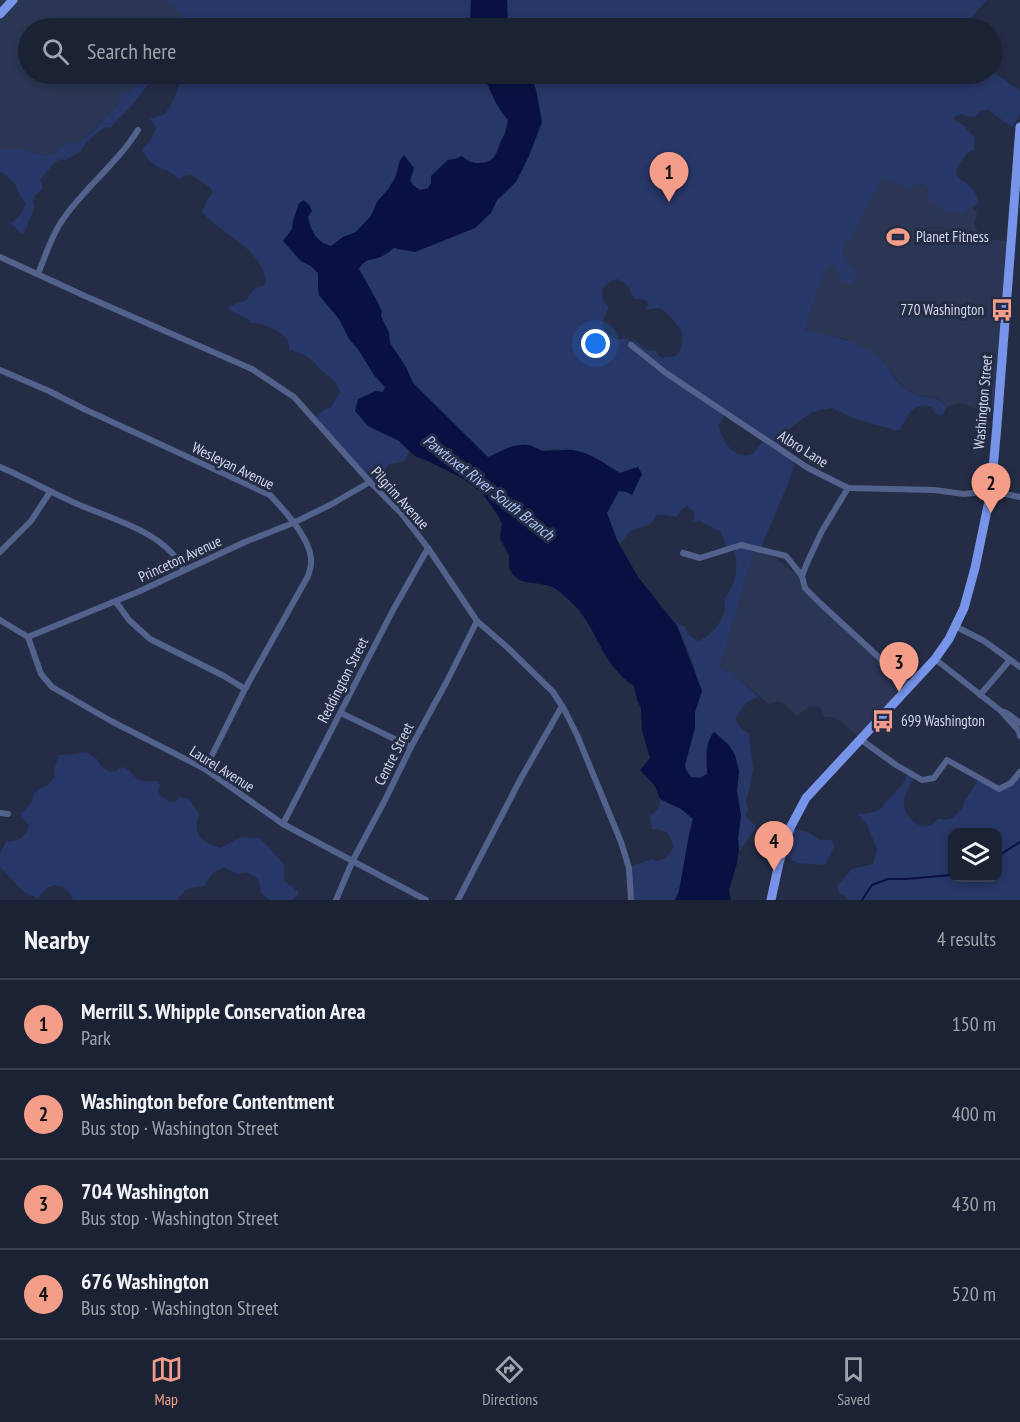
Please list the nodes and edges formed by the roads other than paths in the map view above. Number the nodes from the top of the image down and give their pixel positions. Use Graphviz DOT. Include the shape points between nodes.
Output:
graph roads {
  1 [pos="13,0"];
  2 [pos="0,14"];
  3 [pos="1020,127"];
  4 [pos="138,130"];
  5 [pos="0,257"];
  6 [pos="38,274"];
  7 [pos="631,345"];
  8 [pos="0,369"];
  9 [pos="0,467"];
  10 [pos="370,482"];
  11 [pos="848,488"];
  12 [pos="991,491"];
  13 [pos="50,492"];
  14 [pos="1020,496"];
  15 [pos="293,523"];
  16 [pos="428,548"];
  17 [pos="0,552"];
  18 [pos="683,553"];
  19 [pos="184,570"];
  20 [pos="802,576"];
  21 [pos="116,602"];
  22 [pos="0,620"];
  23 [pos="477,621"];
  24 [pos="955,626"];
  25 [pos="28,637"];
  26 [pos="935,660"];
  27 [pos="1010,660"];
  28 [pos="1020,667"];
  29 [pos="910,686"];
  30 [pos="245,689"];
  31 [pos="980,695"];
  32 [pos="562,706"];
  33 [pos="1000,711"];
  34 [pos="340,713"];
  35 [pos="1020,723"];
  36 [pos="1020,736"];
  37 [pos="860,740"];
  38 [pos="411,747"];
  39 [pos="205,769"];
  40 [pos="1020,772"];
  41 [pos="0,813"];
  42 [pos="8,814"];
  43 [pos="283,824"];
  44 [pos="353,860"];
  45 [pos="336,900"];
  46 [pos="426,900"];
  47 [pos="458,900"];
  48 [pos="631,900"];
  49 [pos="771,900"];
  1 -- 2 [label="main road"];
  3 -- 12 [label="main road, Washington Street"];
  4 -- 6 [label="street" via="65,216"];
  5 -- 6 [label="street, Pilgrim Avenue"];
  6 -- 10 [label="street, Pilgrim Avenue" via="252,369 278,385 302,405"];
  7 -- 11 [label="street, Albro Lane" via="666,373 808,468"];
  8 -- 15 [label="street, Wesleyan Avenue" via="270,495"];
  9 -- 13 [label="street"];
  10 -- 15 [label="street, Princeton Avenue"];
  10 -- 16 [label="street, Pilgrim Avenue"];
  11 -- 12 [label="street, Albro Lane" via="934,489 964,494"];
  11 -- 20 [label="street" via="822,531"];
  12 -- 14 [label="street, Albro Lane"];
  12 -- 24 [label="main road, Washington Street" via="975,568"];
  13 -- 17 [label="street" via="31,522"];
  13 -- 19 [label="street" via="158,541"];
  15 -- 19 [label="street, Princeton Avenue"];
  15 -- 30 [label="street, Wesleyan Avenue" via="307,542 312,561 308,576"];
  16 -- 23 [label="street, Pilgrim Avenue"];
  16 -- 34 [label="street, Reddington Street"];
  18 -- 20 [label="street" via="700,558 741,545 786,556"];
  19 -- 21 [label="street, Princeton Avenue"];
  20 -- 29 [label="street" via="805,588"];
  21 -- 25 [label="street, Princeton Avenue"];
  21 -- 30 [label="street" via="150,639"];
  22 -- 25 [label="street"];
  23 -- 32 [label="street, Pilgrim Avenue" via="553,692"];
  23 -- 38 [label="street, Centre Street"];
  24 -- 26 [label="main road, Washington Street"];
  24 -- 27 [label="street"];
  25 -- 39 [label="street, Laurel Avenue" via="40,674 52,687"];
  26 -- 29 [label="main road, Washington Street"];
  26 -- 31 [label="street"];
  27 -- 28 [label="street"];
  27 -- 31 [label="street"];
  29 -- 37 [label="main road, Washington Street"];
  30 -- 39 [label="street, Wesleyan Avenue"];
  31 -- 33 [label="street"];
  32 -- 47 [label="street"];
  32 -- 48 [label="street, Pilgrim Avenue" via="578,735 621,842 629,868"];
  33 -- 35 [label="street"];
  33 -- 36 [label="street"];
  34 -- 38 [label="street"];
  34 -- 43 [label="street, Reddington Street"];
  37 -- 40 [label="street" via="922,780 934,778 947,760 999,789"];
  37 -- 49 [label="main road, Washington Street" via="806,798 790,828"];
  38 -- 44 [label="street, Centre Street"];
  39 -- 43 [label="street, Laurel Avenue"];
  41 -- 42 [label="street"];
  43 -- 44 [label="street, Laurel Avenue"];
  44 -- 45 [label="street, Centre Street"];
  44 -- 46 [label="street, Laurel Avenue"];
}
